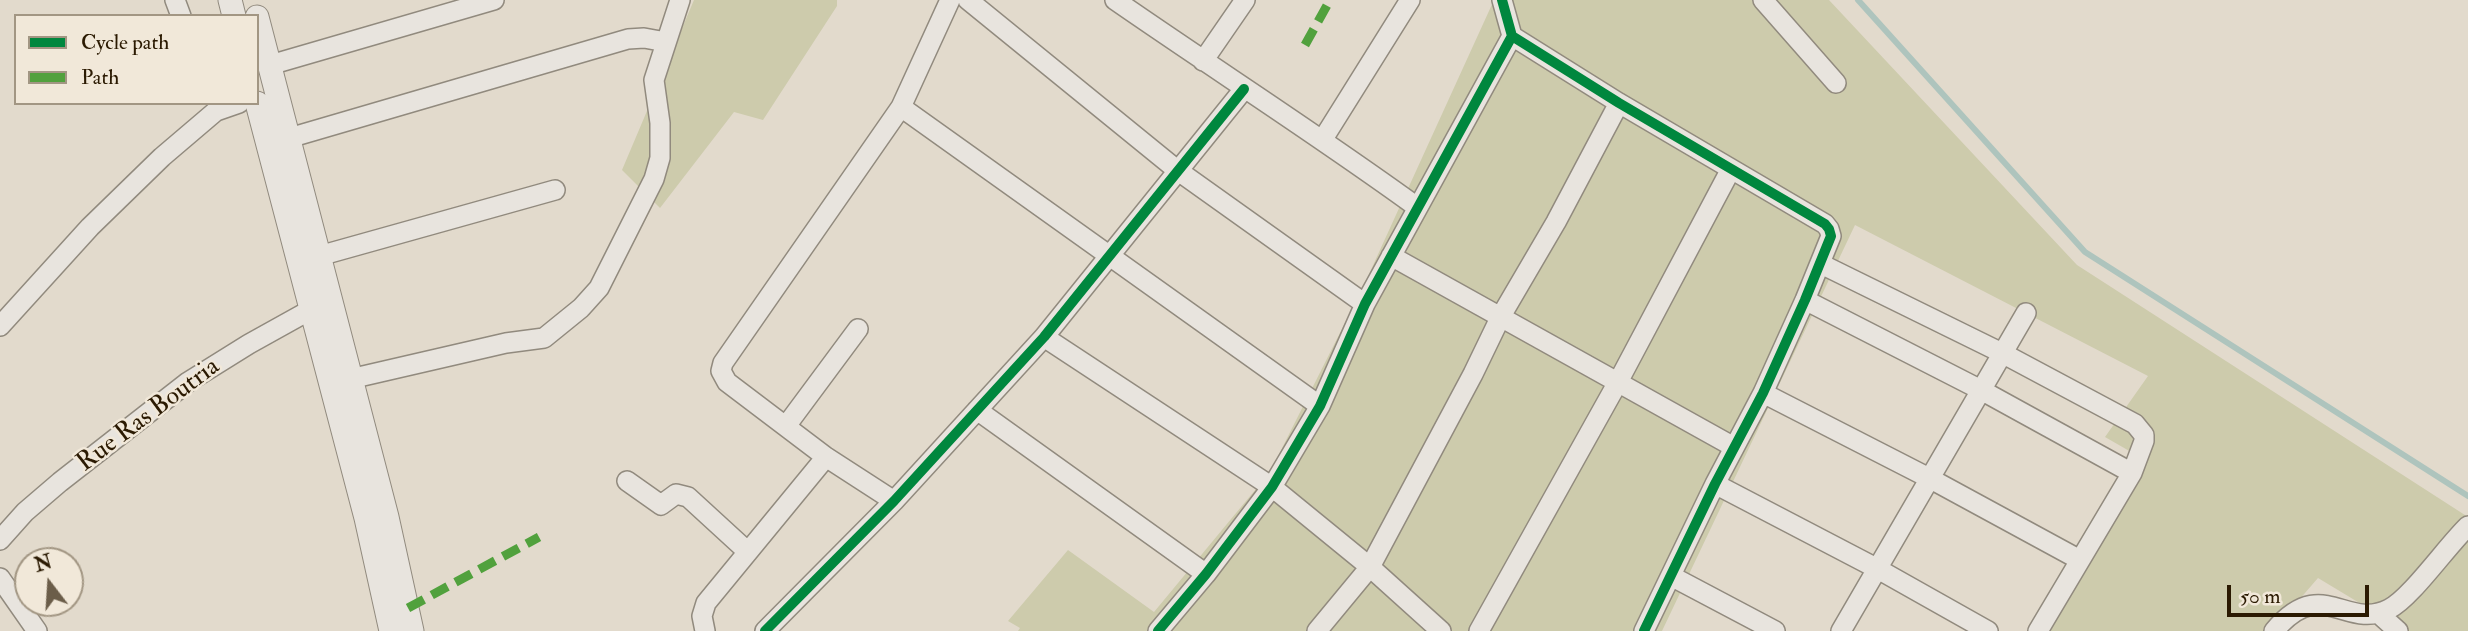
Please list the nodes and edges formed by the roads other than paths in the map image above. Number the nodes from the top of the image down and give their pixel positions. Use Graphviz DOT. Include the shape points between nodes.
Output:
graph roads {
  1 [pos="494,0"];
  2 [pos="680,0"];
  3 [pos="950,0"];
  4 [pos="968,0"];
  5 [pos="1115,0"];
  6 [pos="1245,0"];
  7 [pos="1410,0"];
  8 [pos="1502,0"];
  9 [pos="1763,0"];
  10 [pos="259,24"];
  11 [pos="1512,36"];
  12 [pos="666,42"];
  13 [pos="1203,61"];
  14 [pos="270,65"];
  15 [pos="1836,83"];
  16 [pos="1244,89"];
  17 [pos="264,98"];
  18 [pos="1619,103"];
  19 [pos="215,107"];
  20 [pos="901,107"];
  21 [pos="289,138"];
  22 [pos="1323,139"];
  23 [pos="1731,169"];
  24 [pos="1177,170"];
  25 [pos="555,190"];
  26 [pos="1417,207"];
  27 [pos="319,256"];
  28 [pos="1391,256"];
  29 [pos="1110,258"];
  30 [pos="1821,264"];
  31 [pos="1805,300"];
  32 [pos="1365,304"];
  33 [pos="312,309"];
  34 [pos="2026,313"];
  35 [pos="1501,316"];
  36 [pos="0,326"];
  37 [pos="858,329"];
  38 [pos="1044,337"];
  39 [pos="2002,353"];
  40 [pos="350,379"];
  41 [pos="1618,382"];
  42 [pos="1981,390"];
  43 [pos="1763,393"];
  44 [pos="1320,406"];
  45 [pos="978,410"];
  46 [pos="786,426"];
  47 [pos="1734,447"];
  48 [pos="826,457"];
  49 [pos="2132,473"];
  50 [pos="1929,478"];
  51 [pos="627,481"];
  52 [pos="1715,484"];
  53 [pos="1272,487"];
  54 [pos="894,501"];
  55 [pos="2468,526"];
  56 [pos="0,540"];
  57 [pos="748,552"];
  58 [pos="2080,560"];
  59 [pos="1370,567"];
  60 [pos="1876,568"];
  61 [pos="1206,574"];
  62 [pos="1671,576"];
  63 [pos="0,578"];
  64 [pos="2378,613"];
  65 [pos="37,631"];
  66 [pos="391,631"];
  67 [pos="412,631"];
  68 [pos="705,631"];
  69 [pos="765,631"];
  70 [pos="1158,631"];
  71 [pos="1317,631"];
  72 [pos="1441,631"];
  73 [pos="1479,631"];
  74 [pos="1644,631"];
  75 [pos="1775,631"];
  76 [pos="1841,631"];
  77 [pos="1988,631"];
  78 [pos="2038,631"];
  79 [pos="2274,631"];
  80 [pos="2398,631"];
  1 -- 14 [label="street"];
  2 -- 12 [label="street"];
  3 -- 20 [label="street"];
  4 -- 24 [label="street"];
  5 -- 13 [label="street"];
  6 -- 13 [label="street"];
  7 -- 22 [label="street"];
  8 -- 11 [label="street"];
  9 -- 15 [label="street"];
  10 -- 14 [label="street"];
  11 -- 18 [label="street"];
  11 -- 26 [label="street"];
  12 -- 21 [label="street" via="628,39"];
  12 -- 40 [label="street" via="654,80 662,142 654,179 605,278 580,308 544,338"];
  13 -- 16 [label="street"];
  14 -- 17 [label="street"];
  16 -- 22 [label="street"];
  16 -- 24 [label="street"];
  17 -- 21 [label="street"];
  17 -- 33 [label="street"];
  18 -- 23 [label="street"];
  18 -- 35 [label="street"];
  19 -- 36 [label="street" via="90,227"];
  20 -- 29 [label="street"];
  20 -- 46 [label="street" via="723,363 721,371 727,382"];
  21 -- 27 [label="street"];
  22 -- 26 [label="street"];
  23 -- 30 [label="street" via="1829,229 1831,236"];
  23 -- 41 [label="street"];
  24 -- 29 [label="street"];
  24 -- 32 [label="street"];
  25 -- 27 [label="street"];
  26 -- 28 [label="street"];
  27 -- 40 [label="street"];
  28 -- 32 [label="street"];
  28 -- 35 [label="street"];
  29 -- 38 [label="street"];
  29 -- 44 [label="street"];
  30 -- 31 [label="street"];
  30 -- 39 [label="street"];
  31 -- 42 [label="street"];
  31 -- 43 [label="street"];
  32 -- 44 [label="street"];
  33 -- 56 [label="street, Rue Ras Boutria" via="188,382 60,482"];
  33 -- 66 [label="street"];
  34 -- 39 [label="street"];
  35 -- 41 [label="street"];
  35 -- 59 [label="street"];
  37 -- 46 [label="street"];
  38 -- 45 [label="street"];
  38 -- 53 [label="street"];
  39 -- 42 [label="street"];
  39 -- 49 [label="street" via="2134,424 2144,441"];
  40 -- 67 [label="street"];
  41 -- 47 [label="street"];
  41 -- 73 [label="street"];
  42 -- 49 [label="street"];
  42 -- 50 [label="street"];
  43 -- 47 [label="street"];
  43 -- 50 [label="street"];
  44 -- 53 [label="street"];
  45 -- 54 [label="street"];
  45 -- 61 [label="street"];
  46 -- 48 [label="street"];
  47 -- 52 [label="street"];
  48 -- 54 [label="street"];
  48 -- 57 [label="street"];
  49 -- 58 [label="street"];
  50 -- 58 [label="street"];
  50 -- 60 [label="street"];
  51 -- 57 [label="street" via="661,505 676,494 688,497"];
  52 -- 60 [label="street"];
  52 -- 62 [label="street"];
  53 -- 59 [label="street"];
  53 -- 61 [label="street"];
  54 -- 69 [label="street"];
  55 -- 64 [label="street" via="2396,605"];
  57 -- 68 [label="street" via="706,604 702,616"];
  58 -- 78 [label="street"];
  59 -- 71 [label="street"];
  59 -- 72 [label="street"];
  60 -- 76 [label="street"];
  60 -- 77 [label="street"];
  61 -- 70 [label="street"];
  62 -- 74 [label="street"];
  62 -- 75 [label="street"];
  63 -- 65 [label="street"];
  64 -- 79 [label="street" via="2310,605 2292,613"];
  64 -- 80 [label="street"];
}
